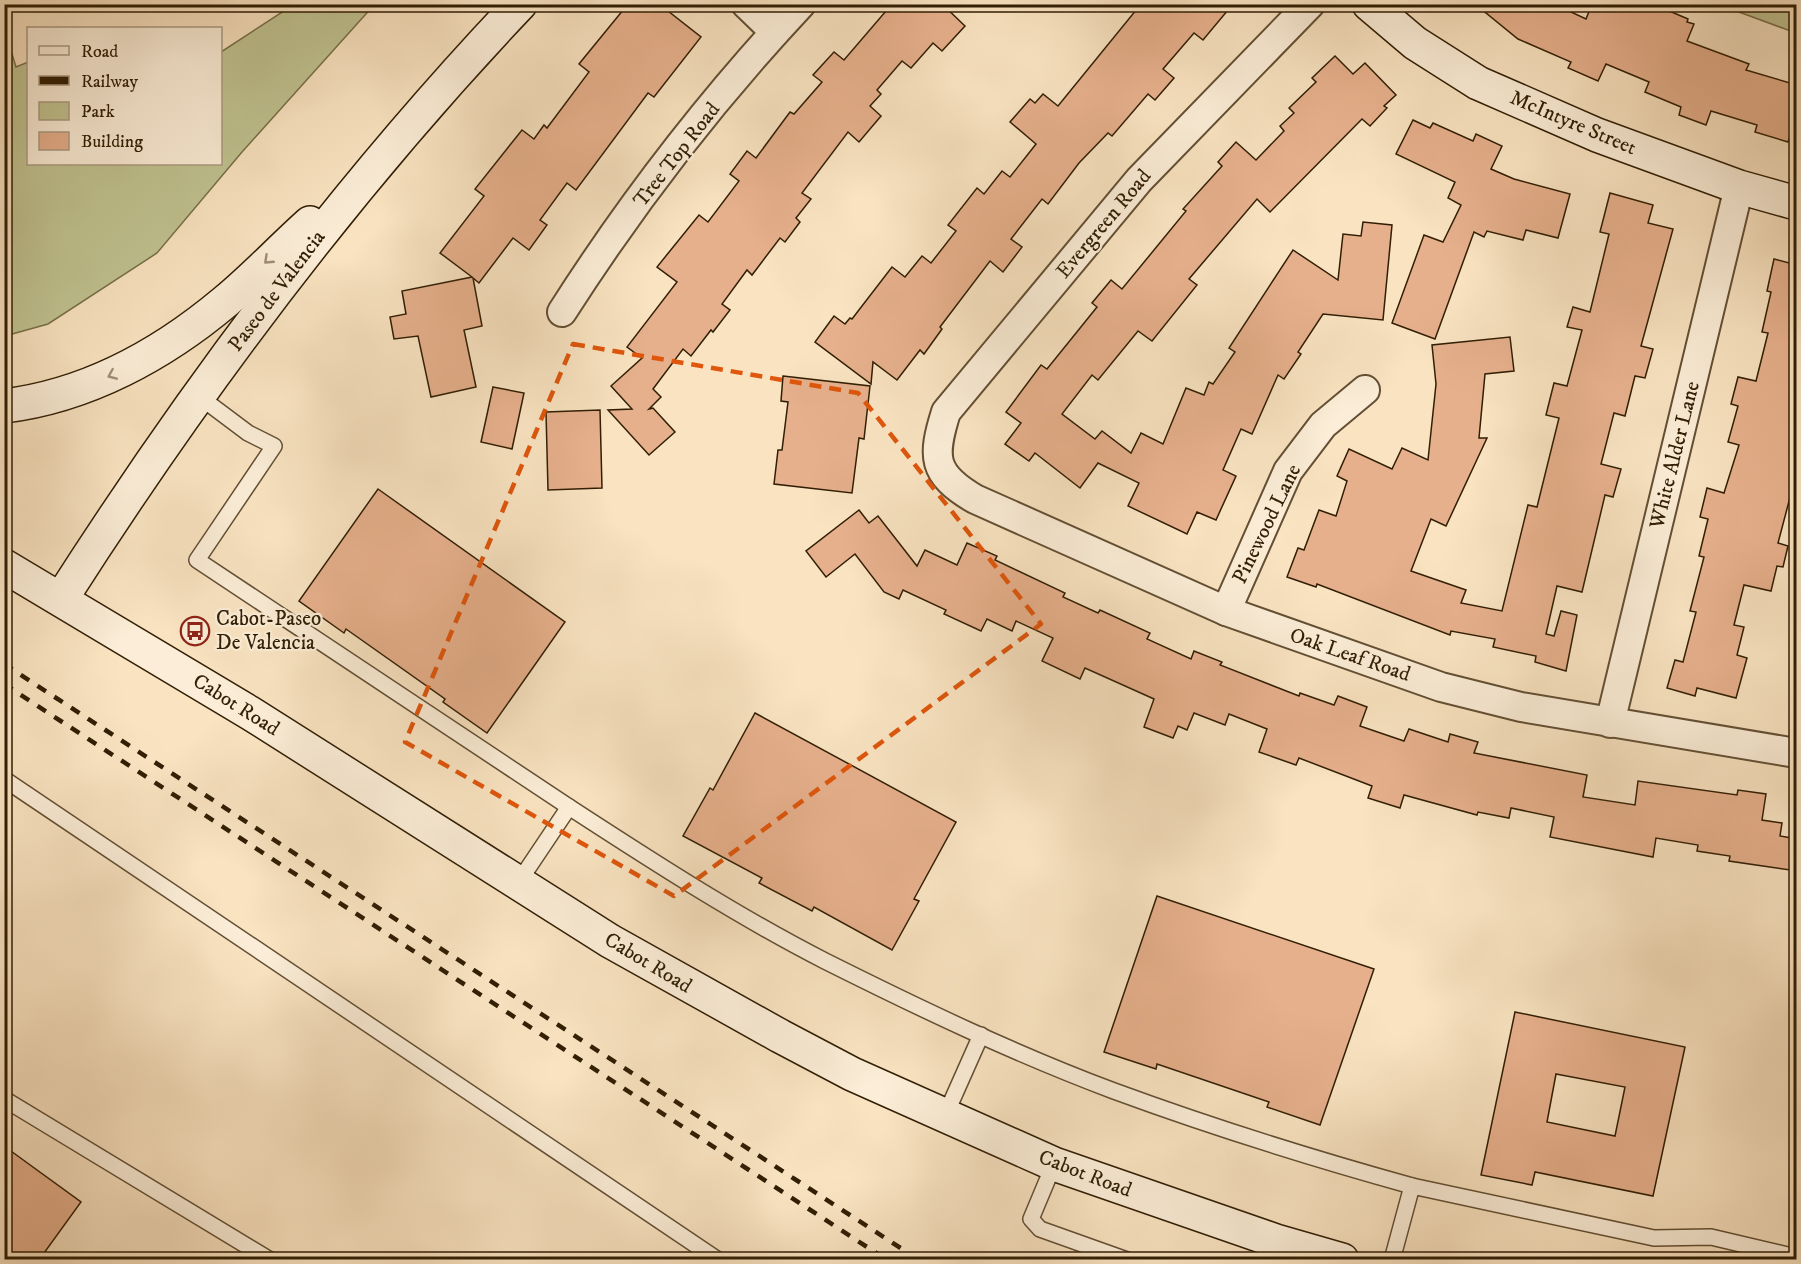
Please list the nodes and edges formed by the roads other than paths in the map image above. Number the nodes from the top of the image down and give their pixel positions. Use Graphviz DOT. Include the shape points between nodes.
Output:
graph roads {
  1 [pos="520,4"];
  2 [pos="746,4"];
  3 [pos="801,4"];
  4 [pos="1310,4"];
  5 [pos="1369,4"];
  6 [pos="775,32"];
  7 [pos="374,165"];
  8 [pos="1739,188"];
  9 [pos="1797,203"];
  10 [pos="562,312"];
  11 [pos="1365,390"];
  12 [pos="200,397"];
  13 [pos="4,406"];
  14 [pos="937,466"];
  15 [pos="4,566"];
  16 [pos="61,598"];
  17 [pos="1226,611"];
  18 [pos="1610,723"];
  19 [pos="1797,753"];
  20 [pos="4,779"];
  21 [pos="569,807"];
  22 [pos="518,883"];
  23 [pos="981,1035"];
  24 [pos="4,1099"];
  25 [pos="945,1116"];
  26 [pos="1054,1164"];
  27 [pos="1412,1186"];
  28 [pos="1780,1257"];
  29 [pos="1797,1257"];
  30 [pos="270,1260"];
  31 [pos="718,1260"];
  32 [pos="1127,1260"];
  33 [pos="1342,1260"];
  34 [pos="1392,1260"];
  1 -- 7 [label="main road, Paseo de Valencia"];
  2 -- 6 [label="street"];
  3 -- 6 [label="street, Tree Top Road"];
  4 -- 14 [label="street, Evergreen Road" via="1139,180 946,412 937,441"];
  5 -- 8 [label="main road, McIntyre Street" via="1415,43 1478,83 1597,135"];
  6 -- 10 [label="street, Tree Top Road" via="675,155 593,263"];
  7 -- 12 [label="main road, Paseo de Valencia"];
  7 -- 13 [label="main road, one-way" via="228,300 178,338 122,370 76,390"];
  8 -- 9 [label="main road, McIntyre Street"];
  8 -- 18 [label="street, White Alder Lane"];
  11 -- 17 [label="street, Pinewood Lane" via="1323,425 1288,471"];
  12 -- 16 [label="main road, Paseo de Valencia"];
  12 -- 21 [label="lane" via="248,433 274,446 197,560"];
  14 -- 17 [label="street, Oak Leaf Road" via="955,487 975,500"];
  15 -- 16 [label="main road, Cabot Road"];
  16 -- 22 [label="main road, Cabot Road"];
  17 -- 18 [label="street, Oak Leaf Road" via="1441,687"];
  18 -- 19 [label="street, Oak Leaf Road"];
  20 -- 31 [label="lane"];
  21 -- 22 [label="lane"];
  21 -- 23 [label="lane" via="823,960"];
  22 -- 25 [label="main road, Cabot Road" via="699,992 852,1074"];
  23 -- 25 [label="lane"];
  23 -- 27 [label="lane" via="1113,1090 1283,1150"];
  24 -- 30 [label="lane"];
  25 -- 26 [label="main road, Cabot Road"];
  26 -- 32 [label="lane" via="1031,1218 1040,1229"];
  26 -- 33 [label="main road, Cabot Road"];
  27 -- 28 [label="lane" via="1654,1238 1711,1237"];
  27 -- 34 [label="lane"];
  28 -- 29 [label="lane"];
}
